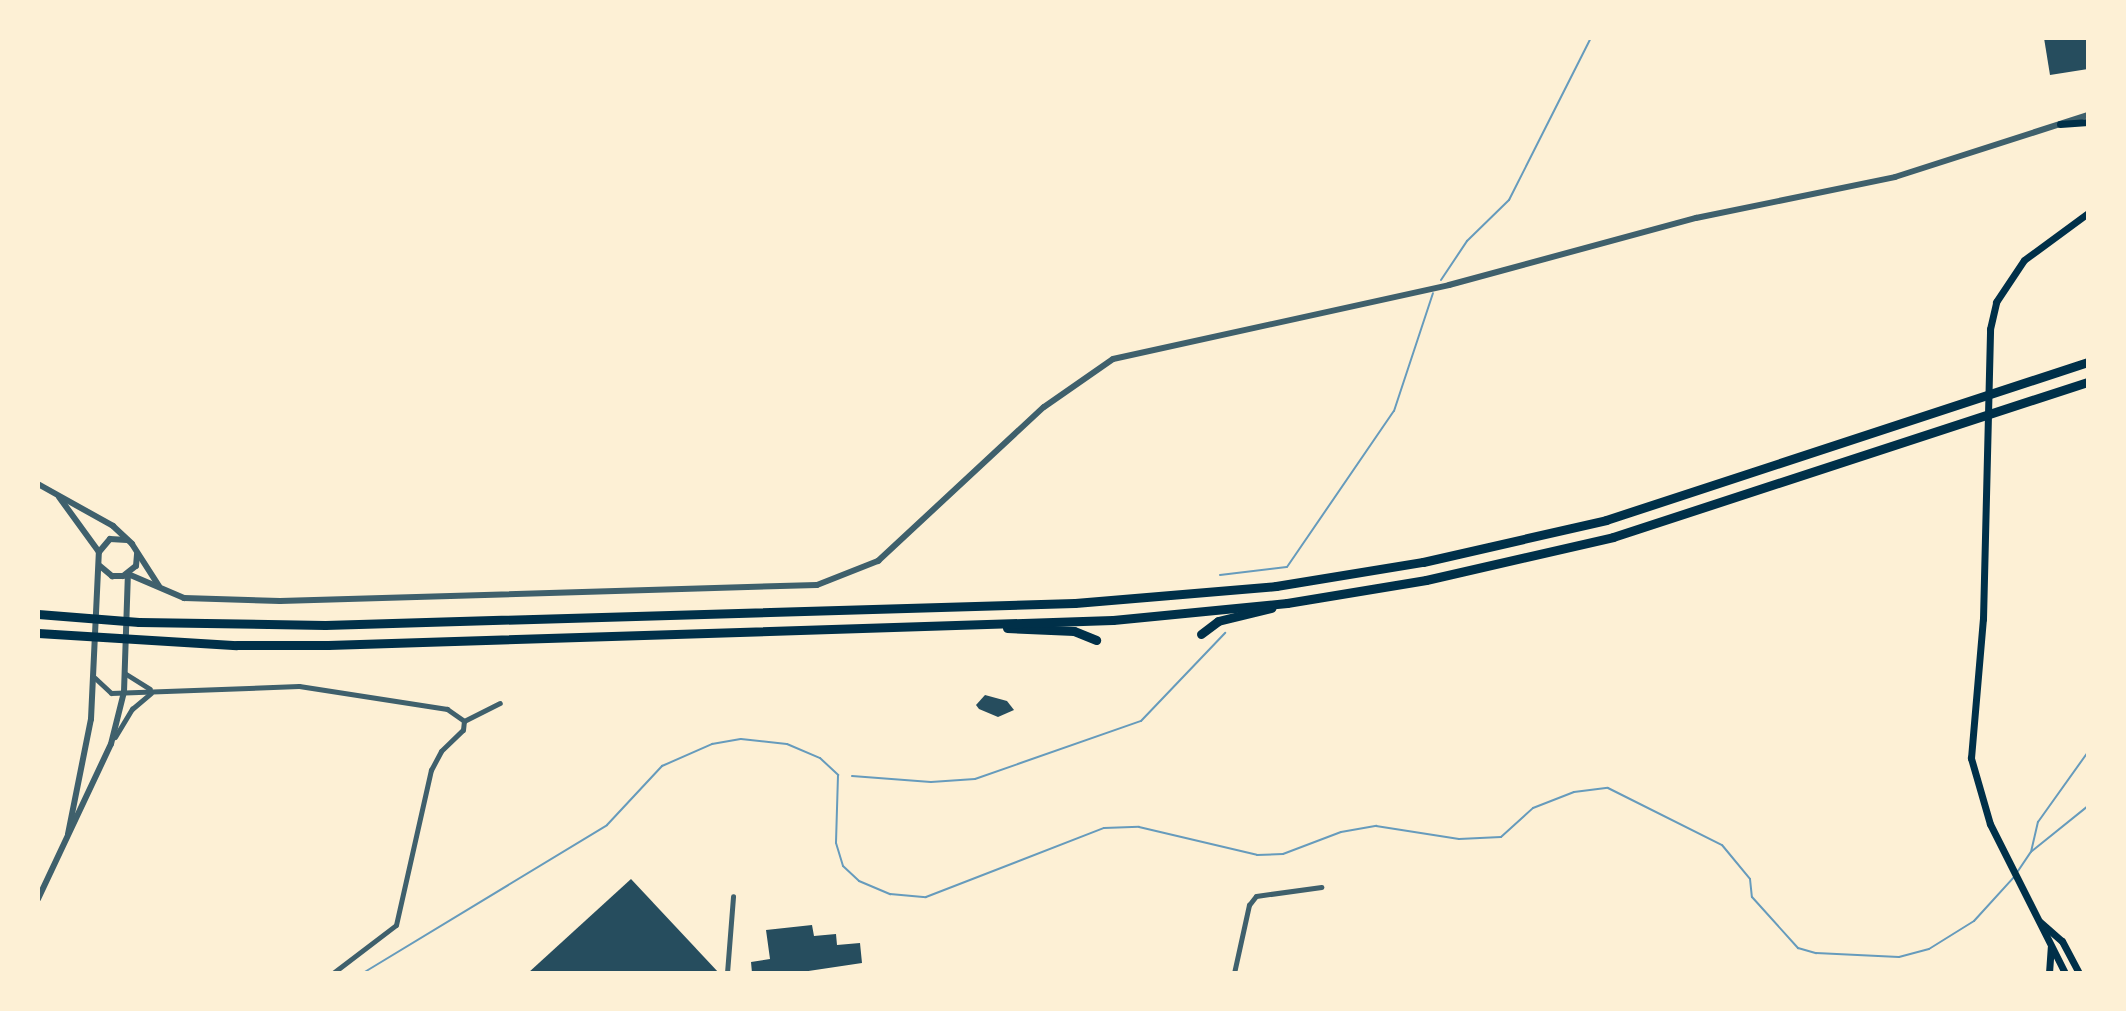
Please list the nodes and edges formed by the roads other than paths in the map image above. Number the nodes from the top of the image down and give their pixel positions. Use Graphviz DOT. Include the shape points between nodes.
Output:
graph roads {
  1 [pos="2088,115"];
  2 [pos="2088,122"];
  3 [pos="2060,124"];
  4 [pos="2088,213"];
  5 [pos="2088,362"];
  6 [pos="2088,382"];
  7 [pos="38,484"];
  8 [pos="48,488"];
  9 [pos="127,540"];
  10 [pos="136,549"];
  11 [pos="99,552"];
  12 [pos="100,566"];
  13 [pos="128,574"];
  14 [pos="133,582"];
  15 [pos="159,586"];
  16 [pos="1287,603"];
  17 [pos="38,614"];
  18 [pos="984,624"];
  19 [pos="38,633"];
  20 [pos="1201,634"];
  21 [pos="1096,640"];
  22 [pos="126,670"];
  23 [pos="95,678"];
  24 [pos="155,691"];
  25 [pos="124,692"];
  26 [pos="500,703"];
  27 [pos="464,721"];
  28 [pos="111,744"];
  29 [pos="65,846"];
  30 [pos="1321,887"];
  31 [pos="733,896"];
  32 [pos="38,899"];
  33 [pos="2039,921"];
  34 [pos="2051,945"];
  35 [pos="333,973"];
  36 [pos="727,973"];
  37 [pos="1234,973"];
  38 [pos="2049,973"];
  39 [pos="2065,973"];
  40 [pos="2079,973"];
  1 -- 3 [label="street"];
  2 -- 3 [label="main road"];
  3 -- 15 [label="street" via="1895,177 1709,215 1449,285 1113,359 1044,407 878,561 817,585 303,601 184,598"];
  4 -- 33 [label="main road" via="2024,260 2004,282 1990,329 1989,442 1971,758 1977,794"];
  5 -- 17 [label="highway" via="1606,520 1466,553 1276,586 1075,603 325,625 170,624"];
  6 -- 16 [label="highway" via="1613,537 1426,580"];
  7 -- 8 [label="street"];
  8 -- 9 [label="street" via="102,517"];
  8 -- 11 [label="street" via="69,506"];
  9 -- 10 [label="street"];
  9 -- 11 [label="street" via="110,539"];
  10 -- 13 [label="street" via="138,561"];
  10 -- 15 [label="street"];
  11 -- 12 [label="street"];
  12 -- 13 [label="street" via="112,576"];
  12 -- 23 [label="street"];
  13 -- 14 [label="street"];
  14 -- 15 [label="street"];
  14 -- 22 [label="street"];
  16 -- 18 [label="highway" via="1128,619"];
  16 -- 20 [label="highway" via="1218,621"];
  18 -- 19 [label="highway" via="313,645"];
  18 -- 21 [label="highway" via="1074,631"];
  22 -- 24 [label="street" via="137,685"];
  22 -- 25 [label="street"];
  23 -- 25 [label="street" via="111,693"];
  23 -- 29 [label="street" via="84,768"];
  24 -- 25 [label="street"];
  24 -- 27 [label="street" via="299,686 447,709"];
  24 -- 28 [label="street" via="132,709"];
  25 -- 28 [label="street"];
  26 -- 27 [label="street"];
  27 -- 35 [label="street" via="463,730 441,751 431,770 396,925"];
  28 -- 29 [label="street"];
  29 -- 32 [label="street"];
  30 -- 37 [label="street" via="1256,896 1249,905"];
  31 -- 36 [label="street"];
  33 -- 34 [label="main road"];
  33 -- 40 [label="main road" via="2056,932"];
  34 -- 38 [label="main road"];
  34 -- 39 [label="main road"];
}
